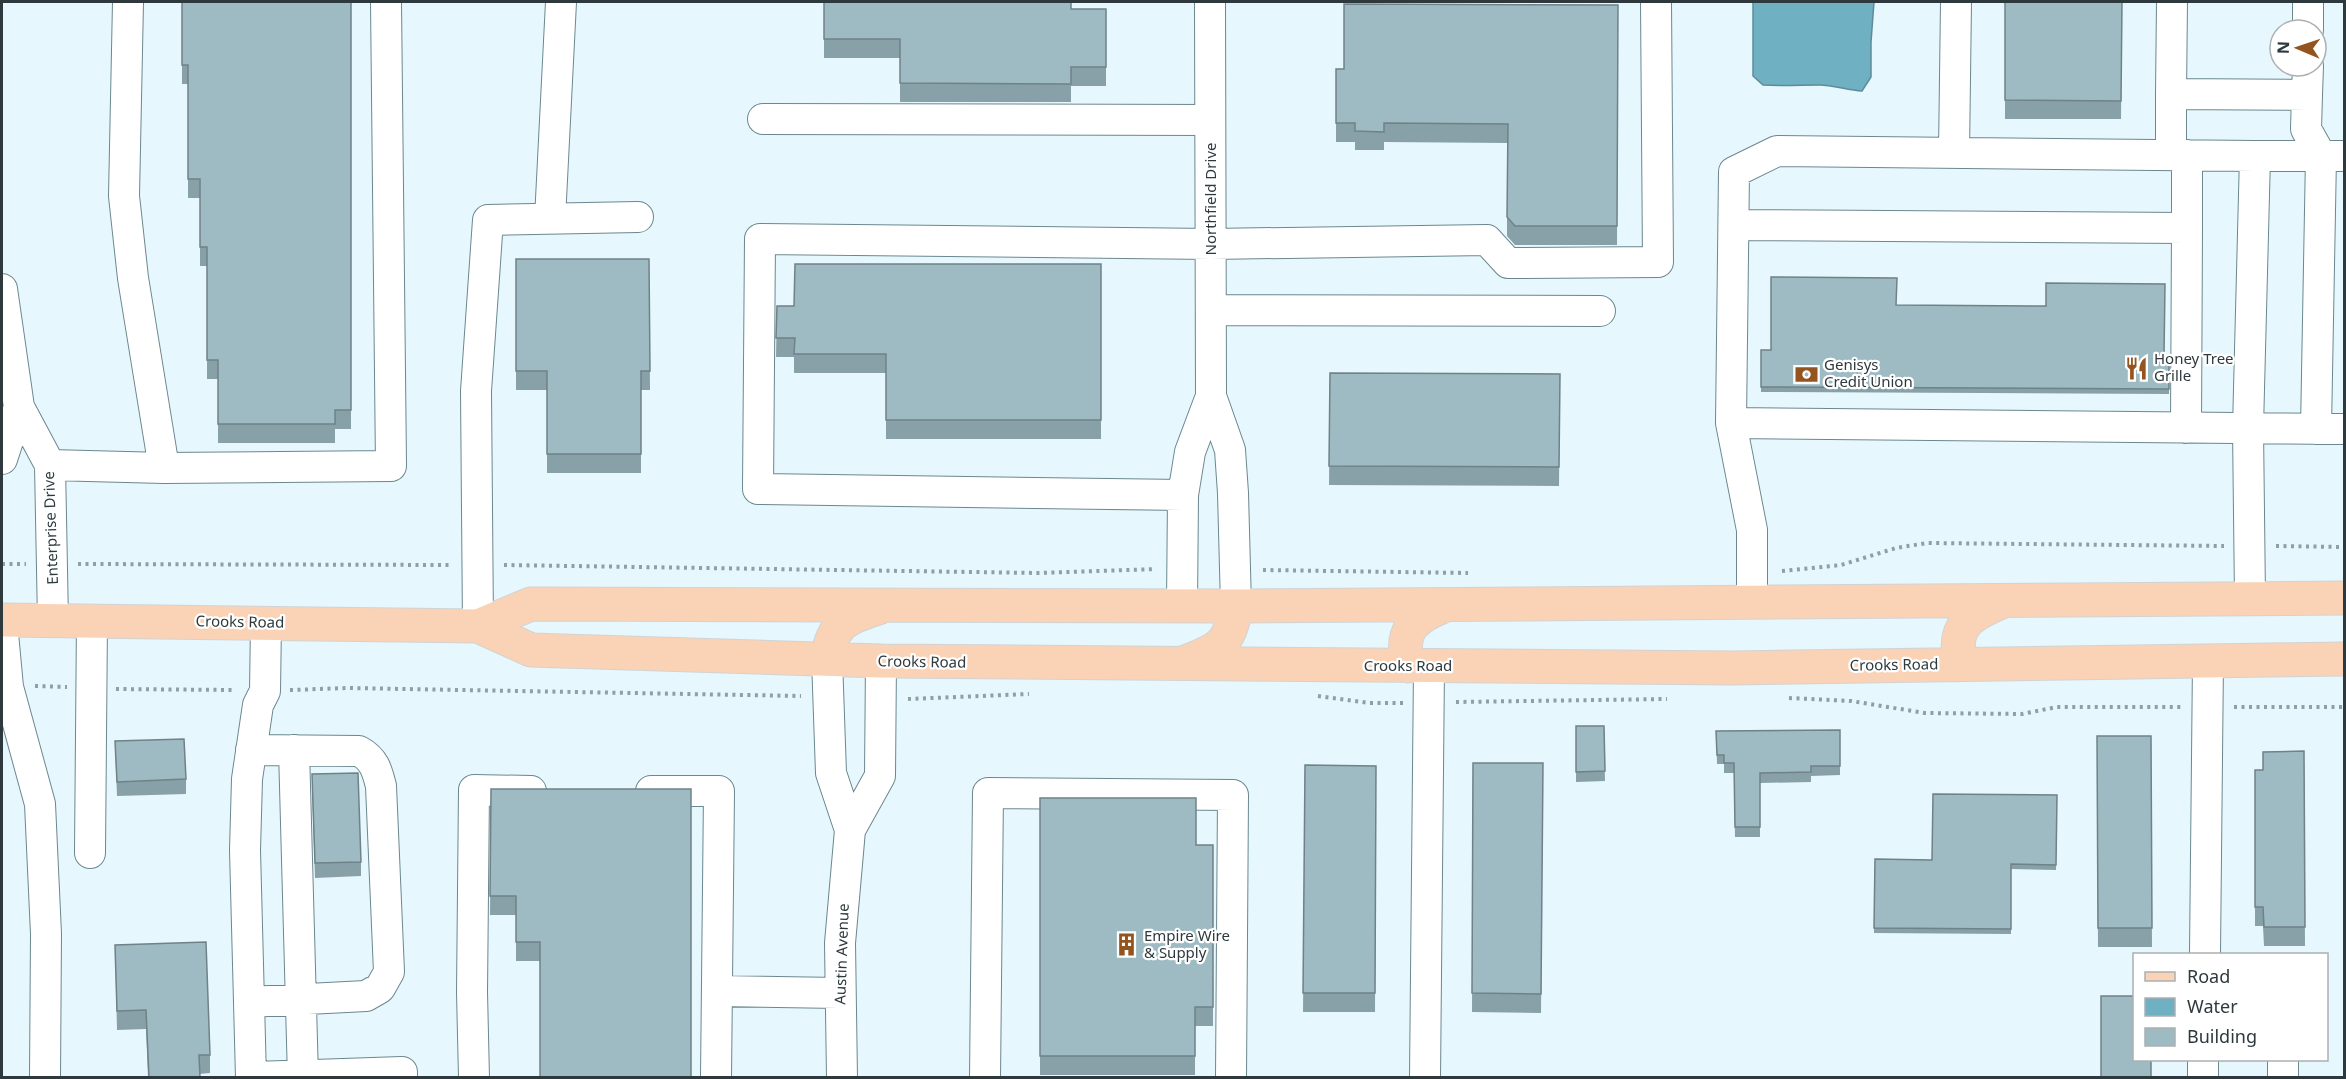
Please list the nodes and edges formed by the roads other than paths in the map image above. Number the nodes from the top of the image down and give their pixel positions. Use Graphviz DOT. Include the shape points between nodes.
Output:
graph roads {
  1 [pos="128,2"];
  2 [pos="386,2"];
  3 [pos="561,2"];
  4 [pos="1210,2"];
  5 [pos="1656,2"];
  6 [pos="1956,2"];
  7 [pos="2172,2"];
  8 [pos="2308,2"];
  9 [pos="2308,18"];
  10 [pos="2307,80"];
  11 [pos="2171,94"];
  12 [pos="763,119"];
  13 [pos="1210,120"];
  14 [pos="1954,153"];
  15 [pos="2179,155"];
  16 [pos="2255,156"];
  17 [pos="2333,156"];
  18 [pos="638,218"];
  19 [pos="550,219"];
  20 [pos="1734,225"];
  21 [pos="2187,228"];
  22 [pos="1211,244"];
  23 [pos="2332,244"];
  24 [pos="2,289"];
  25 [pos="1211,309"];
  26 [pos="1600,311"];
  27 [pos="1211,396"];
  28 [pos="20,407"];
  29 [pos="1731,423"];
  30 [pos="2186,428"];
  31 [pos="2248,428"];
  32 [pos="2330,429"];
  33 [pos="2,459"];
  34 [pos="50,465"];
  35 [pos="164,468"];
  36 [pos="1183,495"];
  37 [pos="2250,598"];
  38 [pos="2344,598"];
  39 [pos="2006,601"];
  40 [pos="1752,603"];
  41 [pos="1448,604"];
  42 [pos="888,605"];
  43 [pos="1182,606"];
  44 [pos="1236,606"];
  45 [pos="92,620"];
  46 [pos="2,621"];
  47 [pos="53,621"];
  48 [pos="266,622"];
  49 [pos="478,626"];
  50 [pos="827,659"];
  51 [pos="2344,659"];
  52 [pos="2208,660"];
  53 [pos="881,661"];
  54 [pos="1961,664"];
  55 [pos="1178,665"];
  56 [pos="1418,666"];
  57 [pos="251,750"];
  58 [pos="294,750"];
  59 [pos="555,791"];
  60 [pos="626,791"];
  61 [pos="850,830"];
  62 [pos="90,853"];
  63 [pos="2205,953"];
  64 [pos="717,991"];
  65 [pos="839,993"];
  66 [pos="301,998"];
  67 [pos="249,1002"];
  68 [pos="2204,1061"];
  69 [pos="2283,1061"];
  70 [pos="303,1076"];
  71 [pos="45,1077"];
  72 [pos="252,1077"];
  73 [pos="402,1077"];
  74 [pos="474,1077"];
  75 [pos="716,1077"];
  76 [pos="842,1077"];
  77 [pos="985,1077"];
  78 [pos="1231,1077"];
  79 [pos="1425,1077"];
  80 [pos="2203,1077"];
  81 [pos="2283,1077"];
  1 -- 35 [label="street" via="124,196"];
  2 -- 35 [label="street" via="391,466"];
  3 -- 19 [label="street"];
  4 -- 13 [label="street, Northfield Drive"];
  5 -- 22 [label="street" via="1658,262 1508,262 1487,240"];
  6 -- 14 [label="street"];
  7 -- 11 [label="street"];
  8 -- 9 [label="street"];
  10 -- 11 [label="street"];
  10 -- 17 [label="street" via="2306,129"];
  11 -- 15 [label="street"];
  12 -- 13 [label="street"];
  13 -- 22 [label="street, Northfield Drive"];
  14 -- 15 [label="street"];
  14 -- 20 [label="street" via="1777,151 1734,172"];
  15 -- 16 [label="street"];
  15 -- 21 [label="street"];
  16 -- 17 [label="street"];
  16 -- 31 [label="street"];
  17 -- 23 [label="street"];
  18 -- 19 [label="street"];
  19 -- 49 [label="street" via="488,220 476,391"];
  20 -- 21 [label="street"];
  20 -- 29 [label="street"];
  21 -- 30 [label="street"];
  22 -- 25 [label="street, Northfield Drive"];
  22 -- 36 [label="street" via="760,239 758,489"];
  23 -- 32 [label="street"];
  24 -- 28 [label="street, Enterprise Drive"];
  25 -- 26 [label="street"];
  25 -- 27 [label="street, Northfield Drive"];
  27 -- 36 [label="street, Northfield Drive" via="1190,452"];
  27 -- 44 [label="street, Northfield Drive" via="1230,450"];
  28 -- 33 [label="street, Enterprise Drive"];
  28 -- 34 [label="street, Enterprise Drive"];
  29 -- 30 [label="street"];
  29 -- 40 [label="street" via="1752,530"];
  30 -- 31 [label="street"];
  31 -- 32 [label="street"];
  31 -- 37 [label="street"];
  34 -- 35 [label="street"];
  34 -- 47 [label="street, Enterprise Drive"];
  36 -- 43 [label="street, Northfield Drive"];
  37 -- 38 [label="main road, Crooks Road"];
  37 -- 39 [label="main road, Crooks Road"];
  39 -- 40 [label="main road, Crooks Road"];
  39 -- 54 [label="main road" via="1967,621 1959,633 1957,649"];
  40 -- 41 [label="main road, Crooks Road"];
  41 -- 44 [label="main road, Crooks Road"];
  41 -- 56 [label="main road" via="1413,622 1406,636 1404,651"];
  42 -- 43 [label="main road, Crooks Road"];
  42 -- 49 [label="main road, Crooks Road" via="531,604"];
  42 -- 50 [label="main road" via="837,627"];
  43 -- 44 [label="main road, Crooks Road"];
  44 -- 55 [label="main road" via="1233,627 1225,640 1206,654"];
  45 -- 47 [label="main road, Crooks Road"];
  45 -- 48 [label="main road, Crooks Road"];
  45 -- 62 [label="street"];
  46 -- 47 [label="main road, Crooks Road"];
  46 -- 71 [label="street" via="8,687 40,804 46,934"];
  48 -- 49 [label="main road, Crooks Road"];
  48 -- 57 [label="street" via="265,691 258,705"];
  49 -- 50 [label="main road, Crooks Road" via="531,650"];
  50 -- 53 [label="main road, Crooks Road"];
  50 -- 61 [label="street, Austin Avenue" via="831,773"];
  51 -- 52 [label="main road, Crooks Road"];
  52 -- 54 [label="main road, Crooks Road"];
  52 -- 63 [label="street"];
  53 -- 55 [label="main road, Crooks Road"];
  53 -- 61 [label="street, Austin Avenue" via="879,776"];
  54 -- 56 [label="main road, Crooks Road" via="1734,668"];
  55 -- 56 [label="main road, Crooks Road"];
  56 -- 79 [label="street" via="1428,703"];
  57 -- 58 [label="street"];
  57 -- 67 [label="street" via="245,849"];
  58 -- 66 [label="street"];
  58 -- 66 [label="street" via="359,751 377,769 389,972 380,988 366,996"];
  59 -- 74 [label="street" via="474,790"];
  60 -- 64 [label="street" via="719,791"];
  61 -- 65 [label="street, Austin Avenue"];
  64 -- 65 [label="street"];
  64 -- 75 [label="street"];
  65 -- 76 [label="street, Austin Avenue"];
  66 -- 67 [label="street"];
  66 -- 70 [label="street"];
  67 -- 72 [label="street"];
  68 -- 80 [label="street"];
  69 -- 81 [label="street"];
  70 -- 72 [label="street"];
  70 -- 73 [label="street" via="402,1072"];
  77 -- 78 [label="street" via="988,793 999,793 1233,795"];
}
